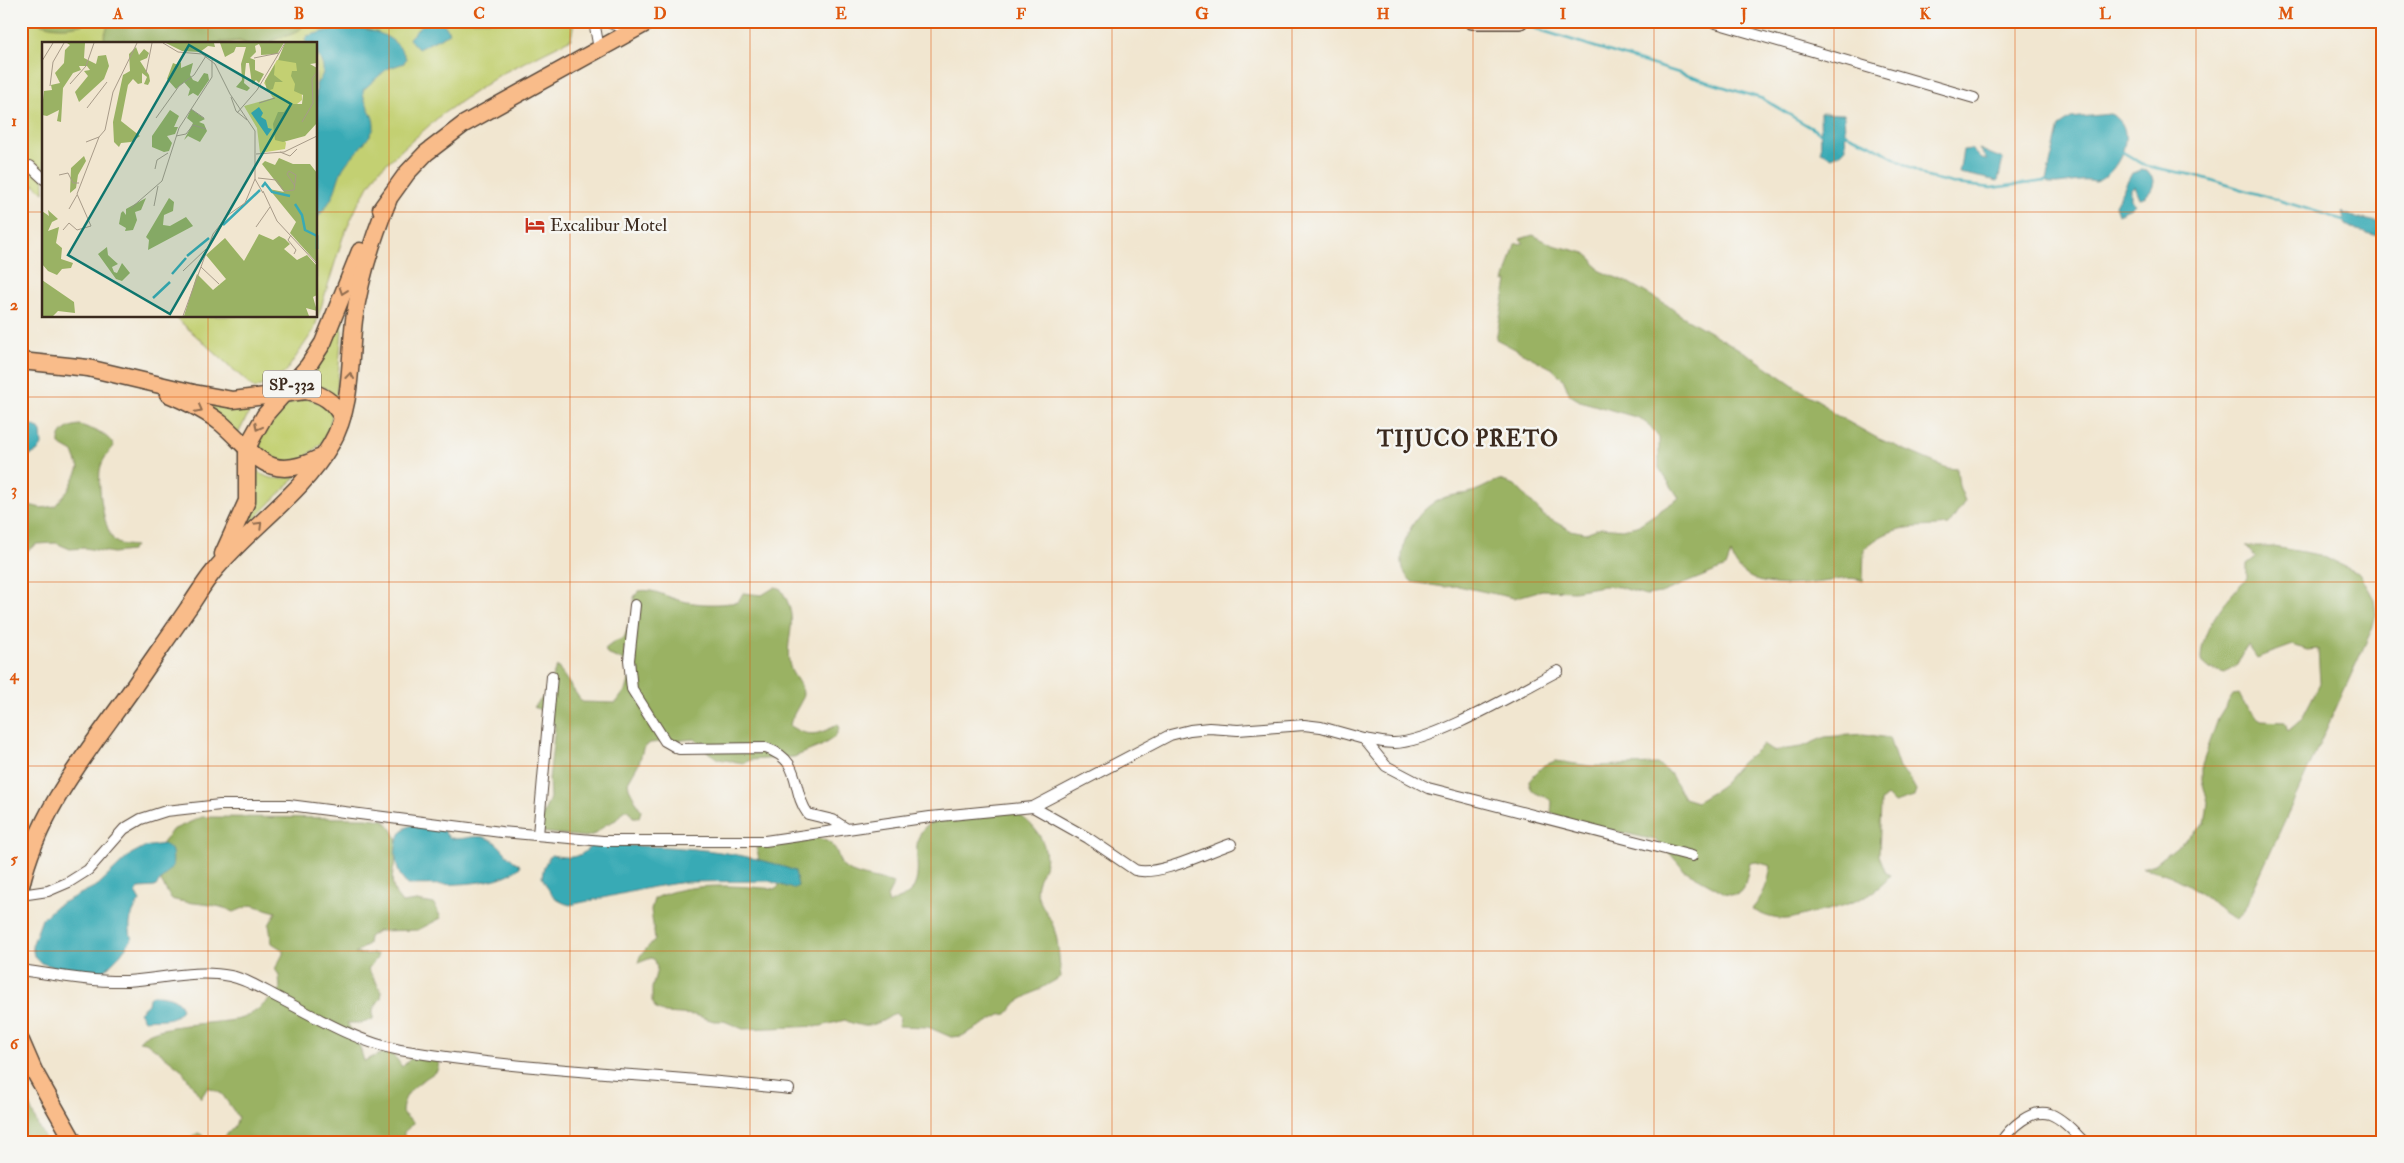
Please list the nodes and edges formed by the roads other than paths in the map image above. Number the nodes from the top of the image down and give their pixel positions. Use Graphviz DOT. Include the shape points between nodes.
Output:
graph roads {
  1 [pos="594,21"];
  2 [pos="607,21"];
  3 [pos="646,21"];
  4 [pos="650,21"];
  5 [pos="1472,21"];
  6 [pos="1520,21"];
  7 [pos="1709,21"];
  8 [pos="599,50"];
  9 [pos="1974,98"];
  10 [pos="30,166"];
  11 [pos="42,177"];
  12 [pos="388,201"];
  13 [pos="21,361"];
  14 [pos="139,381"];
  15 [pos="283,394"];
  16 [pos="342,417"];
  17 [pos="247,449"];
  18 [pos="324,456"];
  19 [pos="214,570"];
  20 [pos="635,604"];
  21 [pos="1558,671"];
  22 [pos="552,676"];
  23 [pos="1364,739"];
  24 [pos="1033,807"];
  25 [pos="847,829"];
  26 [pos="538,835"];
  27 [pos="1231,844"];
  28 [pos="1692,856"];
  29 [pos="21,886"];
  30 [pos="21,895"];
  31 [pos="21,970"];
  32 [pos="21,1041"];
  33 [pos="789,1089"];
  34 [pos="74,1142"];
  35 [pos="2001,1142"];
  36 [pos="2084,1142"];
  1 -- 8 [label="street"];
  2 -- 3 [label="street" via="624,27"];
  4 -- 8 [label="main road, SP-332"];
  5 -- 6 [label="main road"];
  7 -- 9 [label="street"];
  8 -- 12 [label="main road, SP-332" via="493,107 446,137 411,168"];
  10 -- 11 [label="street"];
  12 -- 15 [label="main road, SP-332, one-way" via="365,241 324,343"];
  16 -- 12 [label="main road, SP-332, one-way" via="349,386 354,321 363,271"];
  13 -- 14 [label="main road" via="88,368"];
  14 -- 15 [label="main road" via="234,400"];
  14 -- 17 [label="main road, one-way" via="206,412"];
  15 -- 16 [label="main road" via="316,392 330,401"];
  15 -- 17 [label="main road, SP-332, one-way" via="258,425"];
  16 -- 18 [label="main road, SP-332"];
  17 -- 18 [label="main road" via="263,463 277,468 298,466"];
  17 -- 19 [label="main road, SP-332" via="247,501"];
  19 -- 18 [label="main road, SP-332, one-way"];
  19 -- 29 [label="main road, SP-332" via="48,812 32,846"];
  20 -- 25 [label="street" via="630,660 632,689 665,742 679,749 766,748 777,752 786,758 794,773 808,814 833,820"];
  21 -- 23 [label="street" via="1442,730 1417,739 1395,743"];
  22 -- 26 [label="street"];
  23 -- 24 [label="street" via="1304,725 1190,730 1170,735"];
  23 -- 28 [label="street" via="1386,766 1428,788"];
  24 -- 25 [label="street"];
  24 -- 27 [label="street" via="1143,873"];
  25 -- 26 [label="street" via="765,841 604,840"];
  26 -- 30 [label="street" via="393,820 312,807 251,804 166,810 124,829 88,870 69,882 48,891"];
  31 -- 33 [label="street" via="110,980 210,973 232,976 348,1034 400,1050 563,1071 703,1079"];
  32 -- 34 [label="main road"];
  35 -- 36 [label="street" via="2013,1126 2032,1116 2050,1114"];
}
